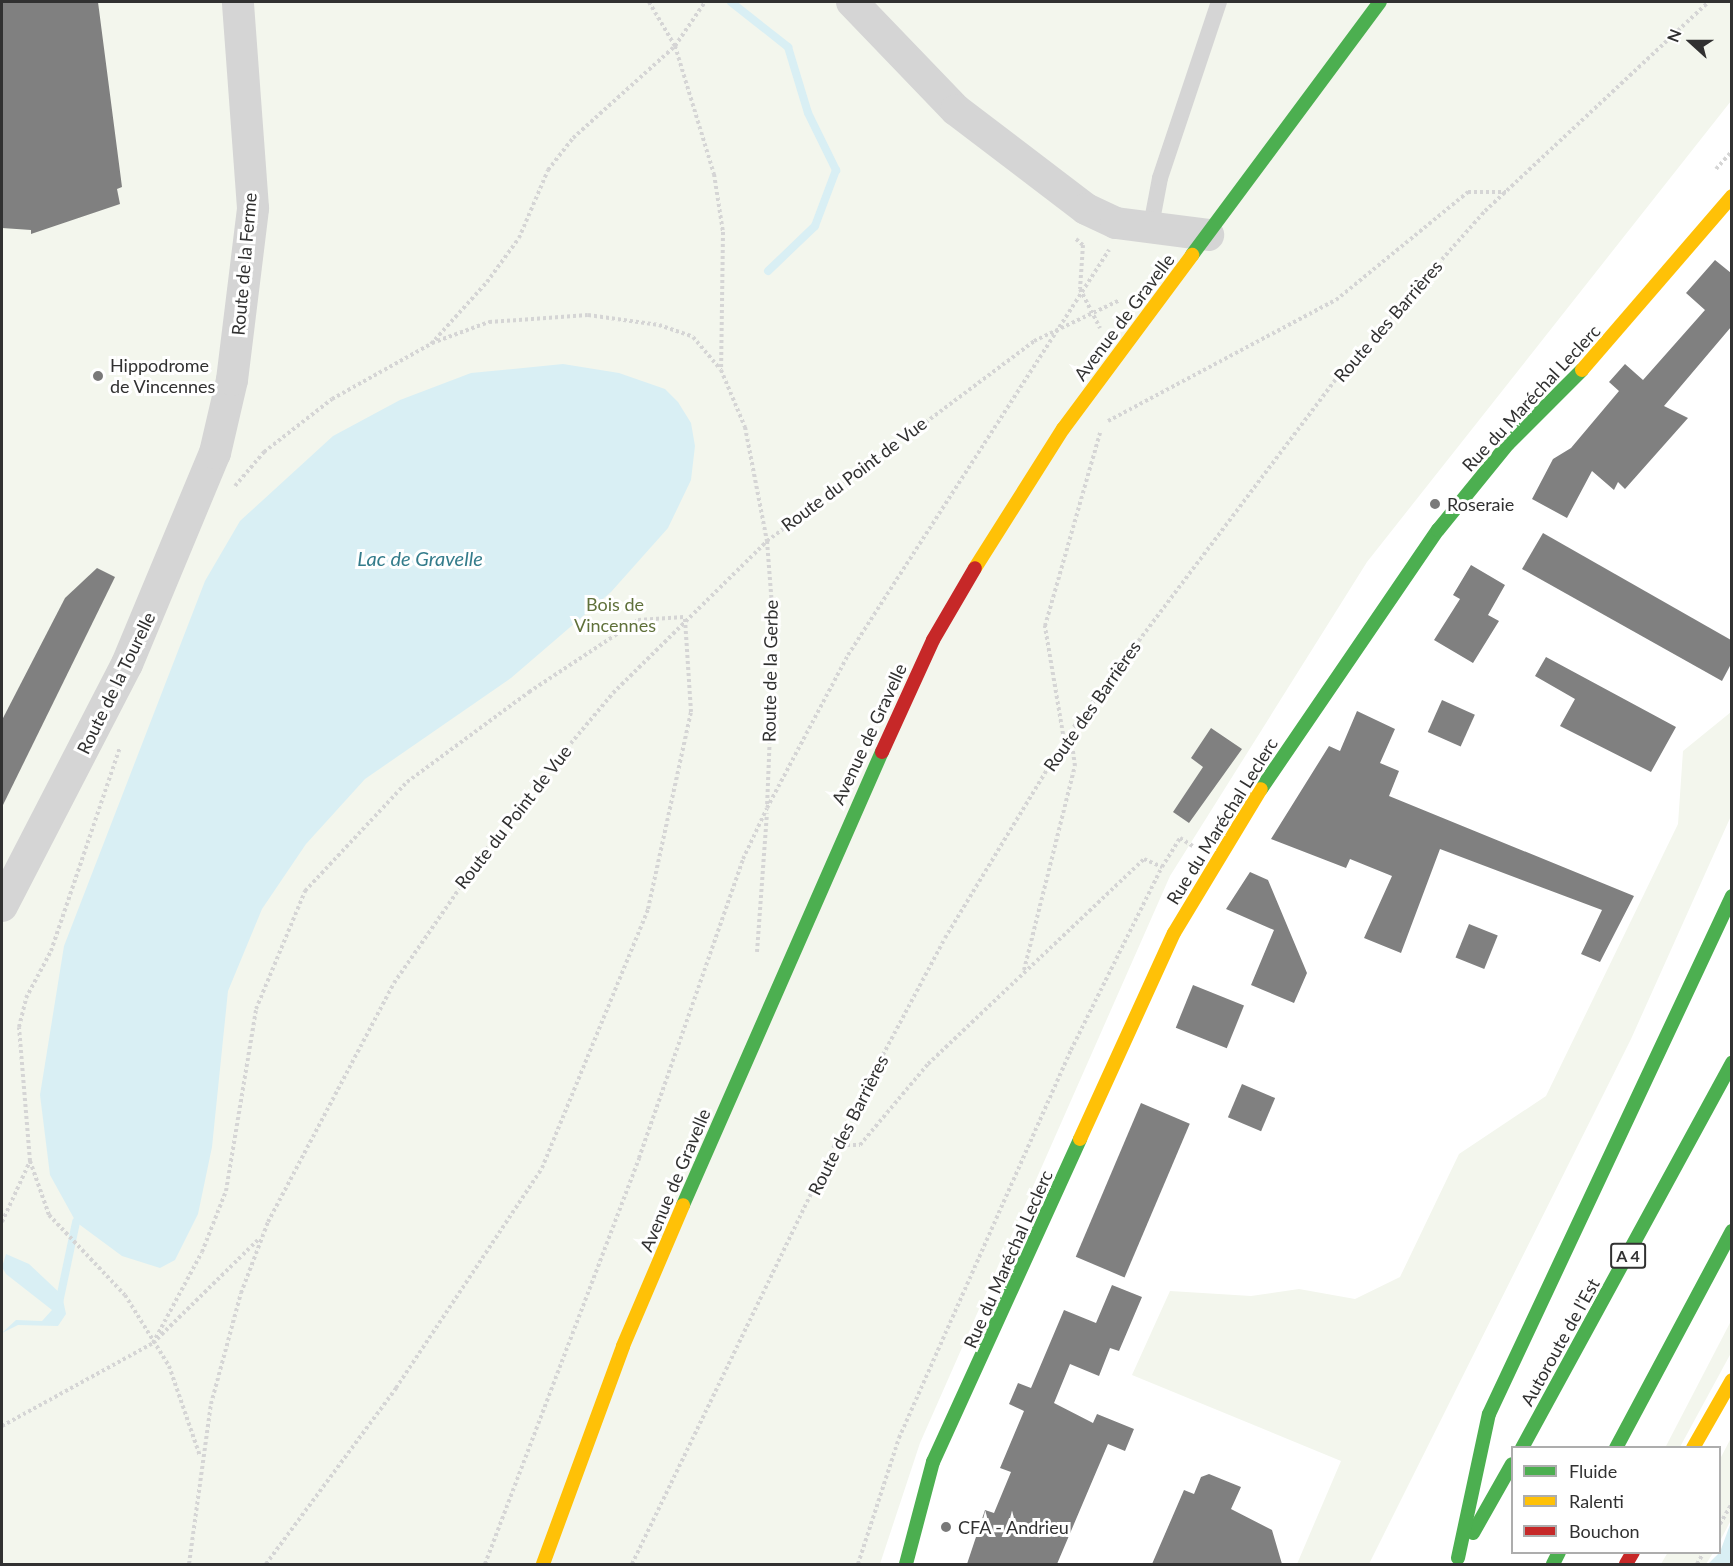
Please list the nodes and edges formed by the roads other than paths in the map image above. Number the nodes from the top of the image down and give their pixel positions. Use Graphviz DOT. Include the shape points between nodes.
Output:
graph roads {
  1 [pos="238,2"];
  2 [pos="852,2"];
  3 [pos="1219,2"];
  4 [pos="1380,2"];
  5 [pos="1731,196"];
  6 [pos="1150,231"];
  7 [pos="1208,235"];
  8 [pos="215,453"];
  9 [pos="1731,896"];
  10 [pos="2,906"];
  11 [pos="1731,1063"];
  12 [pos="1731,1231"];
  13 [pos="1731,1380"];
  14 [pos="1523,1446"];
  15 [pos="1617,1446"];
  16 [pos="1694,1446"];
  17 [pos="1511,1466"];
  18 [pos="1456,1561"];
  19 [pos="543,1564"];
  20 [pos="906,1564"];
  1 -- 8 [label="street, Route de la Ferme" via="253,208 232,380"];
  2 -- 6 [label="street" via="956,110 1053,186 1116,224"];
  3 -- 6 [label="lane" via="1160,178"];
  4 -- 7 [label="main road, Avenue de Gravelle"];
  5 -- 20 [label="main road, Rue du Maréchal Leclerc" via="1598,354 1508,444 1438,530 1267,779 1179,924 933,1462"];
  6 -- 7 [label="street"];
  7 -- 19 [label="main road, Avenue de Gravelle" via="1121,348 1010,507 912,682 623,1346"];
  8 -- 10 [label="street, Route de la Tourelle"];
  9 -- 18 [label="main road" via="1489,1414"];
  11 -- 14 [label="main road, Autoroute de l’Est / A 4"];
  12 -- 15 [label="main road"];
  13 -- 16 [label="main road"];
  17 -- 18 [label="main road"];
}
